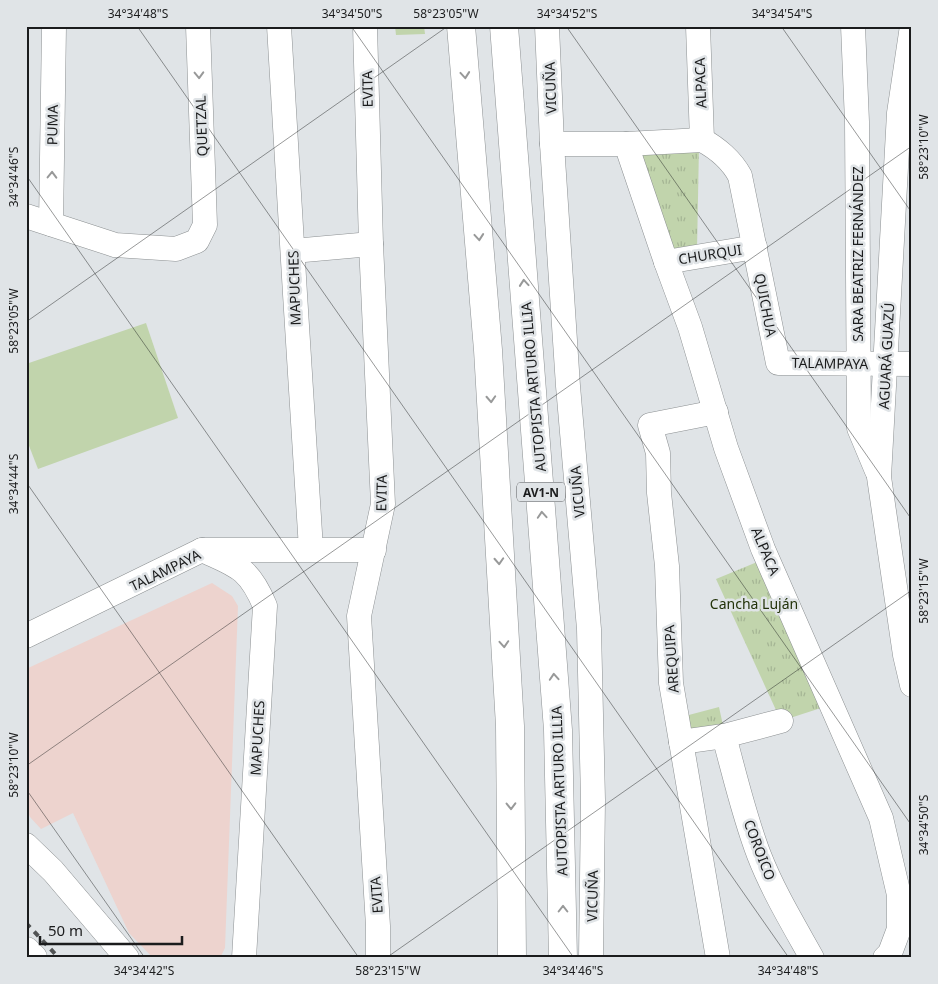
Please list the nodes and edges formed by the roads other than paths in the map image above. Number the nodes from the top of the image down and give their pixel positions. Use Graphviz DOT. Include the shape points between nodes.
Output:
graph roads {
  1 [pos="54,26"];
  2 [pos="198,26"];
  3 [pos="279,26"];
  4 [pos="365,26"];
  5 [pos="461,26"];
  6 [pos="504,26"];
  7 [pos="548,26"];
  8 [pos="698,26"];
  9 [pos="853,26"];
  10 [pos="912,26"];
  11 [pos="702,140"];
  12 [pos="552,144"];
  13 [pos="626,144"];
  14 [pos="26,216"];
  15 [pos="51,224"];
  16 [pos="371,244"];
  17 [pos="755,247"];
  18 [pos="293,252"];
  19 [pos="666,262"];
  20 [pos="778,363"];
  21 [pos="858,364"];
  22 [pos="885,364"];
  23 [pos="912,364"];
  24 [pos="716,412"];
  25 [pos="879,477"];
  26 [pos="311,549"];
  27 [pos="202,550"];
  28 [pos="374,550"];
  29 [pos="26,636"];
  30 [pos="912,685"];
  31 [pos="780,721"];
  32 [pos="724,736"];
  33 [pos="681,742"];
  34 [pos="26,845"];
  35 [pos="26,951"];
  36 [pos="887,955"];
  37 [pos="33,958"];
  38 [pos="127,958"];
  39 [pos="244,958"];
  40 [pos="378,958"];
  41 [pos="512,958"];
  42 [pos="563,958"];
  43 [pos="591,958"];
  44 [pos="718,958"];
  45 [pos="812,958"];
  15 -- 1 [label="street, PUMA, one-way"];
  2 -- 15 [label="street, QUETZAL, one-way" via="205,225 198,241 176,249 115,245"];
  3 -- 18 [label="street, MAPUCHES"];
  4 -- 16 [label="street, EVITA"];
  5 -- 41 [label="main road, one-way" via="488,350 510,726"];
  42 -- 6 [label="main road, AUTOPISTA ARTURO ILLIA / AV1-N, one-way" via="558,730"];
  7 -- 12 [label="street, VICUÑA"];
  8 -- 11 [label="street, ALPACA"];
  9 -- 21 [label="street, SARA BEATRIZ FERNÁNDEZ" via="858,122"];
  10 -- 22 [label="street, AGUARÁ GUAZÚ" via="899,113"];
  11 -- 13 [label="street"];
  11 -- 17 [label="street, QUICHUA" via="717,150 740,176"];
  12 -- 13 [label="street"];
  12 -- 43 [label="street, VICUÑA" via="589,629 593,800"];
  13 -- 19 [label="street, ALPACA"];
  14 -- 15 [label="street"];
  16 -- 18 [label="street"];
  16 -- 28 [label="street, EVITA" via="383,504"];
  17 -- 19 [label="street, CHURQUI"];
  17 -- 20 [label="street, QUICHUA"];
  18 -- 26 [label="street, MAPUCHES"];
  19 -- 24 [label="street, ALPACA"];
  20 -- 21 [label="street, TALAMPAYA"];
  21 -- 22 [label="street, TALAMPAYA"];
  21 -- 25 [label="street, SARA BEATRIZ FERNÁNDEZ" via="858,428"];
  22 -- 23 [label="street, TALAMPAYA"];
  22 -- 25 [label="street, AGUARÁ GUAZÚ"];
  24 -- 33 [label="street, AREQUIPA" via="650,424 658,453 667,566 671,683"];
  24 -- 36 [label="street, ALPACA" via="763,549 881,818 899,895 899,929"];
  25 -- 30 [label="street, AGUARÁ GUAZÚ"];
  26 -- 27 [label="street, TALAMPAYA"];
  26 -- 28 [label="street, TALAMPAYA"];
  27 -- 29 [label="street, TALAMPAYA"];
  27 -- 39 [label="street, MAPUCHES" via="239,566 256,586 265,606"];
  28 -- 40 [label="street, EVITA" via="359,616"];
  31 -- 32 [label="street"];
  32 -- 33 [label="street"];
  32 -- 45 [label="street, COROICO" via="759,855"];
  33 -- 44 [label="street, AREQUIPA"];
  34 -- 38 [label="street" via="54,871"];
  35 -- 37 [label="main road"];
}
